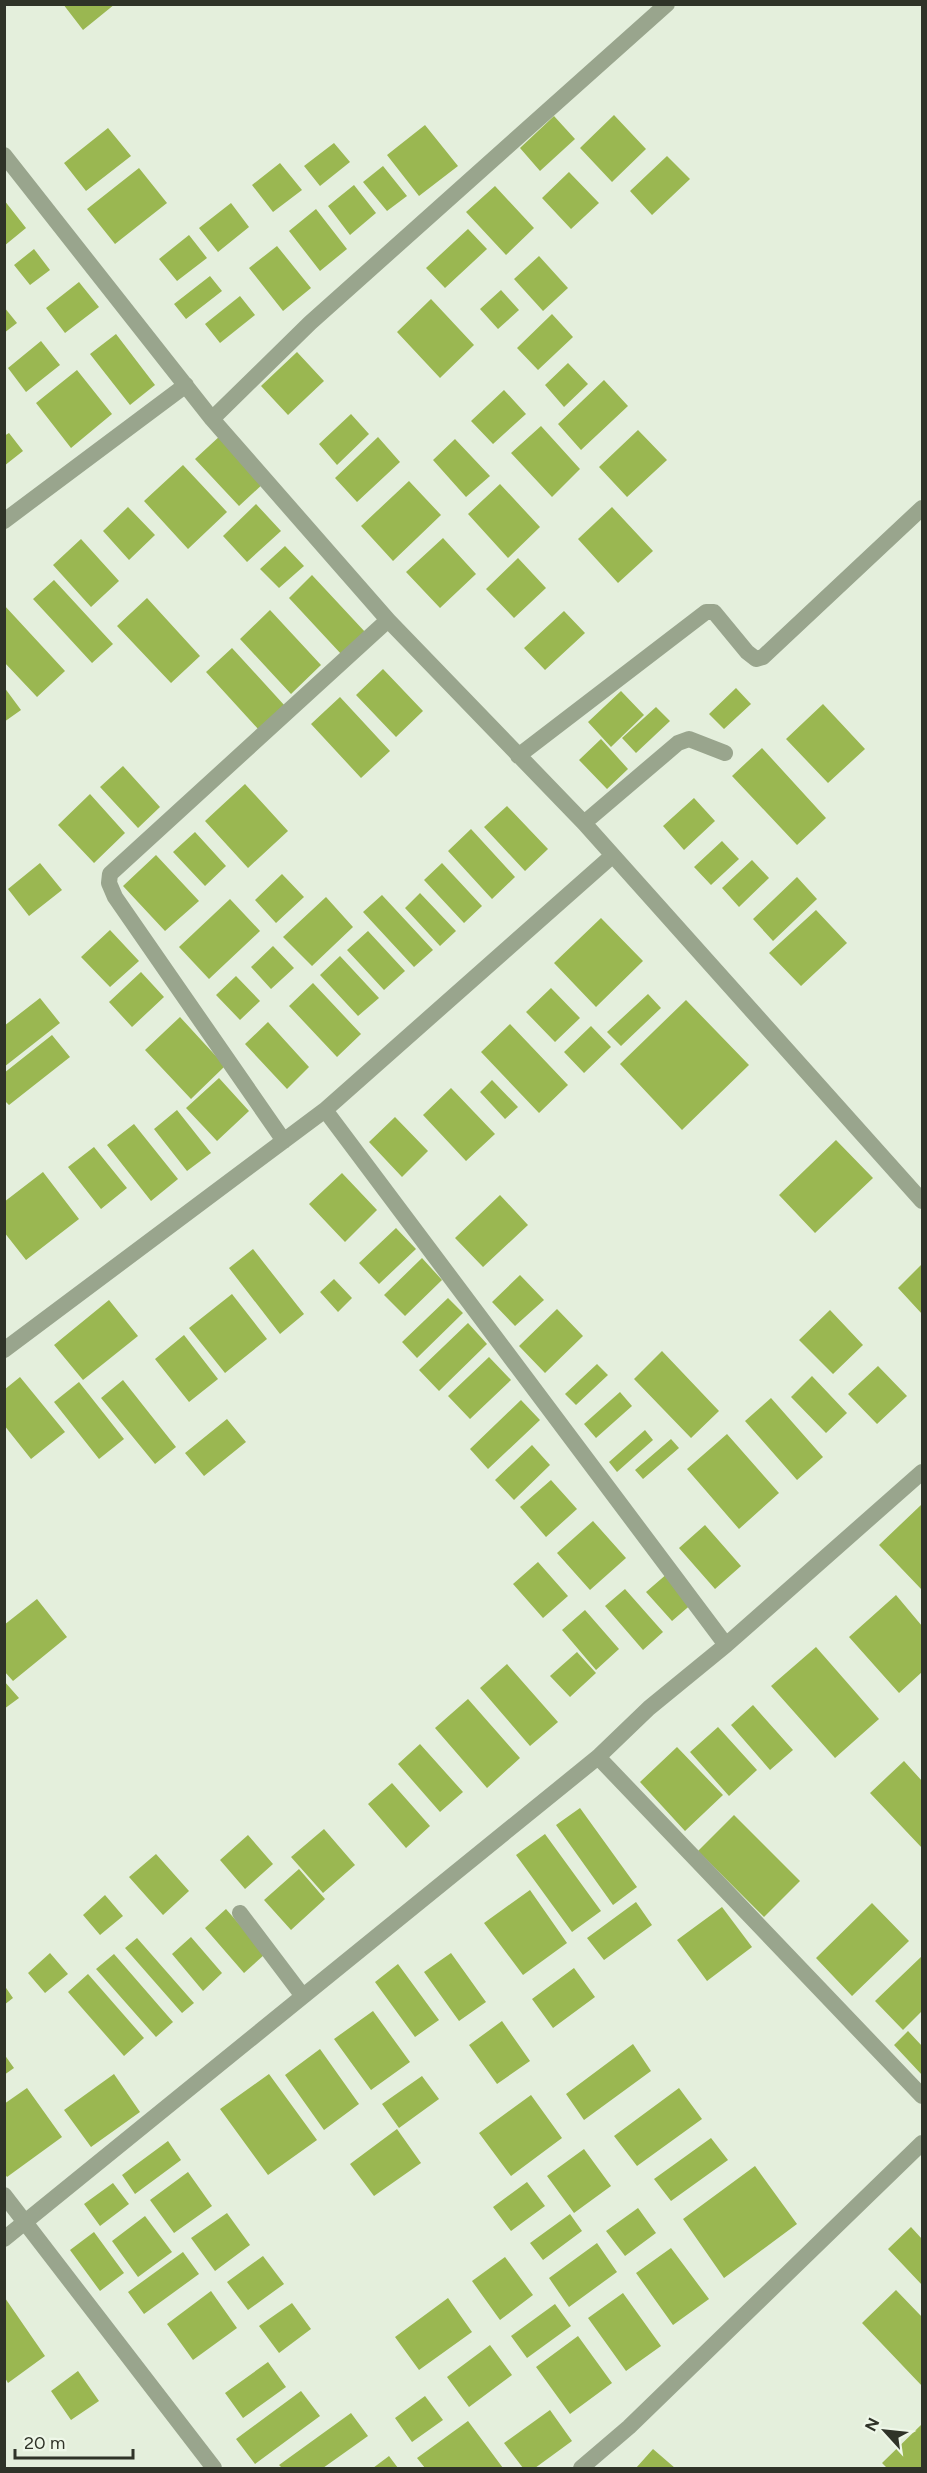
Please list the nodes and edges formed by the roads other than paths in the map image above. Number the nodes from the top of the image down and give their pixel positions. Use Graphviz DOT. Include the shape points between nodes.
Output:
graph roads {
  1 [pos="667,4"];
  2 [pos="4,155"];
  3 [pos="186,385"];
  4 [pos="212,418"];
  5 [pos="922,507"];
  6 [pos="4,521"];
  7 [pos="388,620"];
  8 [pos="724,753"];
  9 [pos="518,756"];
  10 [pos="584,823"];
  11 [pos="612,856"];
  12 [pos="326,1110"];
  13 [pos="284,1141"];
  14 [pos="922,1201"];
  15 [pos="4,1350"];
  16 [pos="922,1472"];
  17 [pos="726,1645"];
  18 [pos="598,1756"];
  19 [pos="240,1913"];
  20 [pos="302,1995"];
  21 [pos="922,2096"];
  22 [pos="922,2143"];
  23 [pos="4,2195"];
  24 [pos="25,2223"];
  25 [pos="4,2239"];
  26 [pos="214,2469"];
  27 [pos="581,2469"];
  1 -- 4 [label="street" via="310,323"];
  2 -- 3 [label="street"];
  3 -- 4 [label="street"];
  3 -- 6 [label="street"];
  4 -- 7 [label="street"];
  5 -- 9 [label="street" via="763,657 756,659 747,652 714,612 706,612"];
  7 -- 9 [label="street"];
  7 -- 13 [label="street" via="110,874 115,897"];
  8 -- 10 [label="street" via="689,739 678,743"];
  9 -- 10 [label="street"];
  10 -- 11 [label="street"];
  11 -- 12 [label="street"];
  11 -- 14 [label="street"];
  12 -- 13 [label="street"];
  12 -- 17 [label="street"];
  13 -- 15 [label="street"];
  16 -- 17 [label="street"];
  17 -- 18 [label="street"];
  18 -- 20 [label="street"];
  18 -- 21 [label="street"];
  19 -- 20 [label="street"];
  20 -- 24 [label="street"];
  22 -- 27 [label="street"];
  23 -- 24 [label="street"];
  24 -- 25 [label="street"];
  24 -- 26 [label="street"];
}
